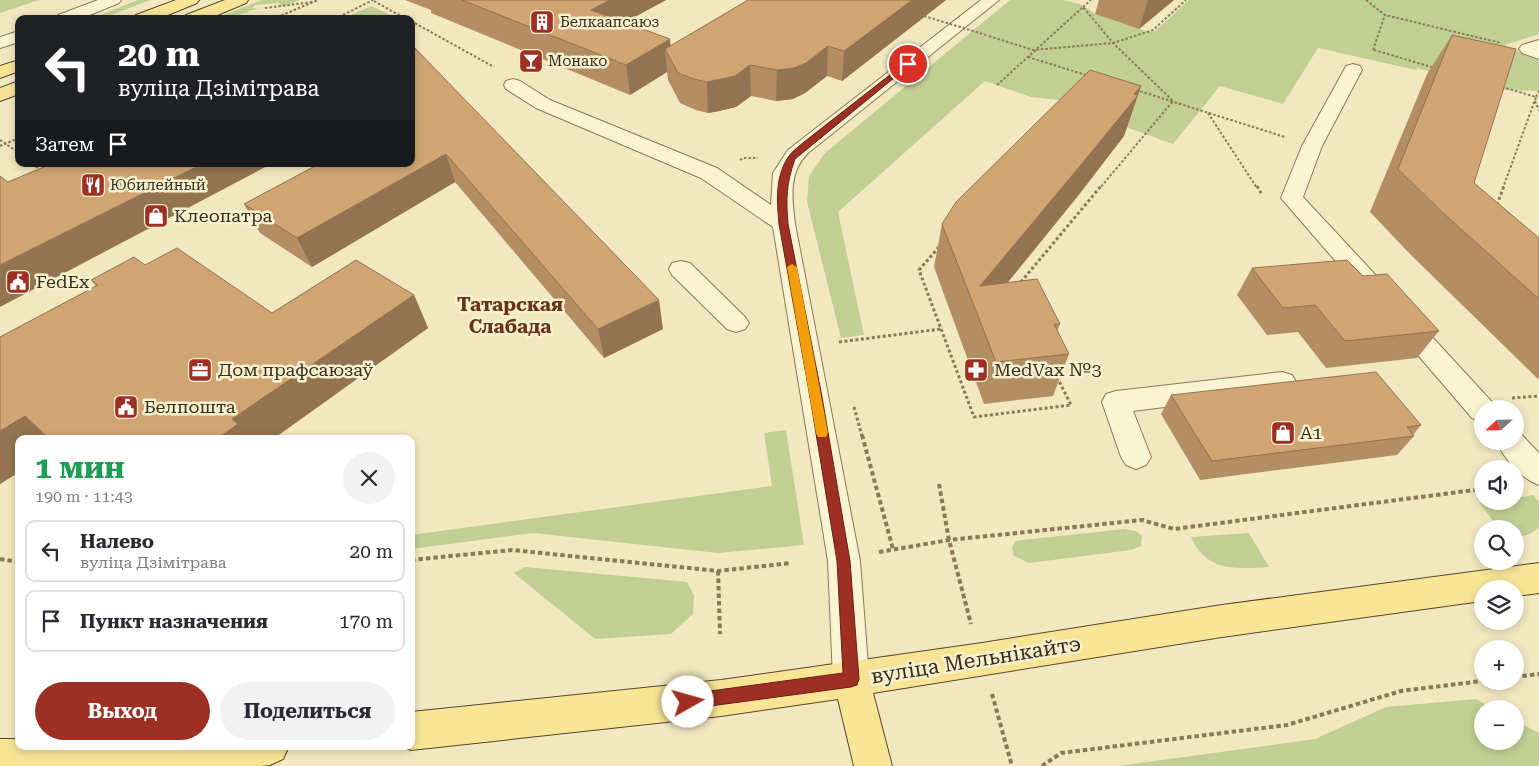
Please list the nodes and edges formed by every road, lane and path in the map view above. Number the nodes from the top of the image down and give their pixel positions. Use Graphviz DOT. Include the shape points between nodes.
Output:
graph roads {
  1 [pos="114,0"];
  2 [pos="191,0"];
  3 [pos="240,0"];
  4 [pos="318,0"];
  5 [pos="991,0"];
  6 [pos="1091,0"];
  7 [pos="1186,0"];
  8 [pos="1366,0"];
  9 [pos="374,1"];
  10 [pos="1083,7"];
  11 [pos="75,15"];
  12 [pos="152,15"];
  13 [pos="202,15"];
  14 [pos="282,15"];
  15 [pos="344,15"];
  16 [pos="399,15"];
  17 [pos="1385,15"];
  18 [pos="924,16"];
  19 [pos="415,23"];
  20 [pos="978,24"];
  21 [pos="15,37"];
  22 [pos="962,37"];
  23 [pos="0,43"];
  24 [pos="1113,43"];
  25 [pos="1376,44"];
  26 [pos="1535,49"];
  27 [pos="1033,50"];
  28 [pos="1374,50"];
  29 [pos="1028,57"];
  30 [pos="15,66"];
  31 [pos="1441,69"];
  32 [pos="1353,70"];
  33 [pos="0,72"];
  34 [pos="1091,76"];
  35 [pos="997,85"];
  36 [pos="513,86"];
  37 [pos="1498,86"];
  38 [pos="15,88"];
  39 [pos="1127,88"];
  40 [pos="1539,91"];
  41 [pos="0,94"];
  42 [pos="1536,96"];
  43 [pos="1172,101"];
  44 [pos="1535,101"];
  45 [pos="1539,110"];
  46 [pos="1207,112"];
  47 [pos="0,140"];
  48 [pos="15,140"];
  49 [pos="6,143"];
  50 [pos="0,146"];
  51 [pos="1312,146"];
  52 [pos="15,150"];
  53 [pos="36,167"];
  54 [pos="47,176"];
  55 [pos="1263,195"];
  56 [pos="1496,209"];
  57 [pos="784,224"];
  58 [pos="944,241"];
  59 [pos="681,269"];
  60 [pos="1021,283"];
  61 [pos="736,322"];
  62 [pos="941,329"];
  63 [pos="834,338"];
  64 [pos="1058,378"];
  65 [pos="1282,382"];
  66 [pos="851,398"];
  67 [pos="1474,401"];
  68 [pos="1518,450"];
  69 [pos="1136,457"];
  70 [pos="1539,473"];
  71 [pos="938,484"];
  72 [pos="1474,490"];
  73 [pos="949,540"];
  74 [pos="893,549"];
  75 [pos="876,553"];
  76 [pos="0,559"];
  77 [pos="415,560"];
  78 [pos="15,561"];
  79 [pos="791,563"];
  80 [pos="718,571"];
  81 [pos="1539,578"];
  82 [pos="968,614"];
  83 [pos="720,634"];
  84 [pos="1539,674"];
  85 [pos="1524,676"];
  86 [pos="851,679"];
  87 [pos="1474,682"];
  88 [pos="415,731"];
  89 [pos="1005,736"];
  90 [pos="232,750"];
  91 [pos="0,758"];
  92 [pos="873,766"];
  93 [pos="1012,766"];
  94 [pos="1042,766"];
  1 -- 11 [label="street"];
  2 -- 12 [label="main road"];
  3 -- 13 [label="main road"];
  4 -- 14 [label="path"];
  5 -- 57 [label="street" via="791,158 784,178"];
  6 -- 10 [label="path"];
  7 -- 24 [label="path" via="1153,30"];
  8 -- 17 [label="path"];
  9 -- 15 [label="path"];
  9 -- 16 [label="path"];
  10 -- 24 [label="path"];
  10 -- 27 [label="path"];
  17 -- 25 [label="path"];
  17 -- 26 [label="path"];
  18 -- 27 [label="path, bridge"];
  19 -- 36 [label="path" via="492,65"];
  20 -- 22 [label="path"];
  21 -- 23 [label="street"];
  24 -- 27 [label="path"];
  24 -- 43 [label="path"];
  27 -- 29 [label="path"];
  28 -- 31 [label="path"];
  29 -- 34 [label="path"];
  29 -- 35 [label="path"];
  30 -- 33 [label="main road"];
  32 -- 51 [label="street"];
  36 -- 57 [label="street" via="543,104 709,173"];
  37 -- 42 [label="path"];
  38 -- 41 [label="main road"];
  39 -- 43 [label="path"];
  40 -- 42 [label="path"];
  42 -- 44 [label="path"];
  43 -- 46 [label="path"];
  43 -- 60 [label="path"];
  44 -- 45 [label="path"];
  44 -- 56 [label="path"];
  46 -- 51 [label="path"];
  46 -- 55 [label="path"];
  47 -- 49 [label="path"];
  48 -- 49 [label="path"];
  49 -- 50 [label="path"];
  49 -- 52 [label="path"];
  51 -- 67 [label="street" via="1292,198"];
  53 -- 54 [label="path"];
  57 -- 86 [label="street" via="844,561"];
  58 -- 62 [label="path" via="919,270"];
  59 -- 61 [label="street"];
  62 -- 63 [label="path" via="836,342"];
  62 -- 64 [label="path" via="974,417 1071,405"];
  65 -- 69 [label="street" via="1116,402"];
  66 -- 74 [label="path"];
  68 -- 70 [label="street"];
  71 -- 73 [label="path"];
  72 -- 73 [label="path" via="1174,528 1142,520"];
  73 -- 74 [label="path"];
  73 -- 82 [label="path"];
  74 -- 75 [label="path"];
  76 -- 78 [label="path"];
  77 -- 80 [label="path" via="512,550"];
  79 -- 80 [label="path"];
  80 -- 83 [label="path"];
  81 -- 86 [label="main road, вуліца Мельнікайтэ" via="1222,621"];
  84 -- 85 [label="path"];
  86 -- 88 [label="main road, вуліца Мельнікайтэ" via="675,703"];
  86 -- 92 [label="main road"];
  87 -- 94 [label="path" via="1401,691 1287,725 1062,753"];
  89 -- 93 [label="path"];
  90 -- 91 [label="main road" via="120,762"];
}
